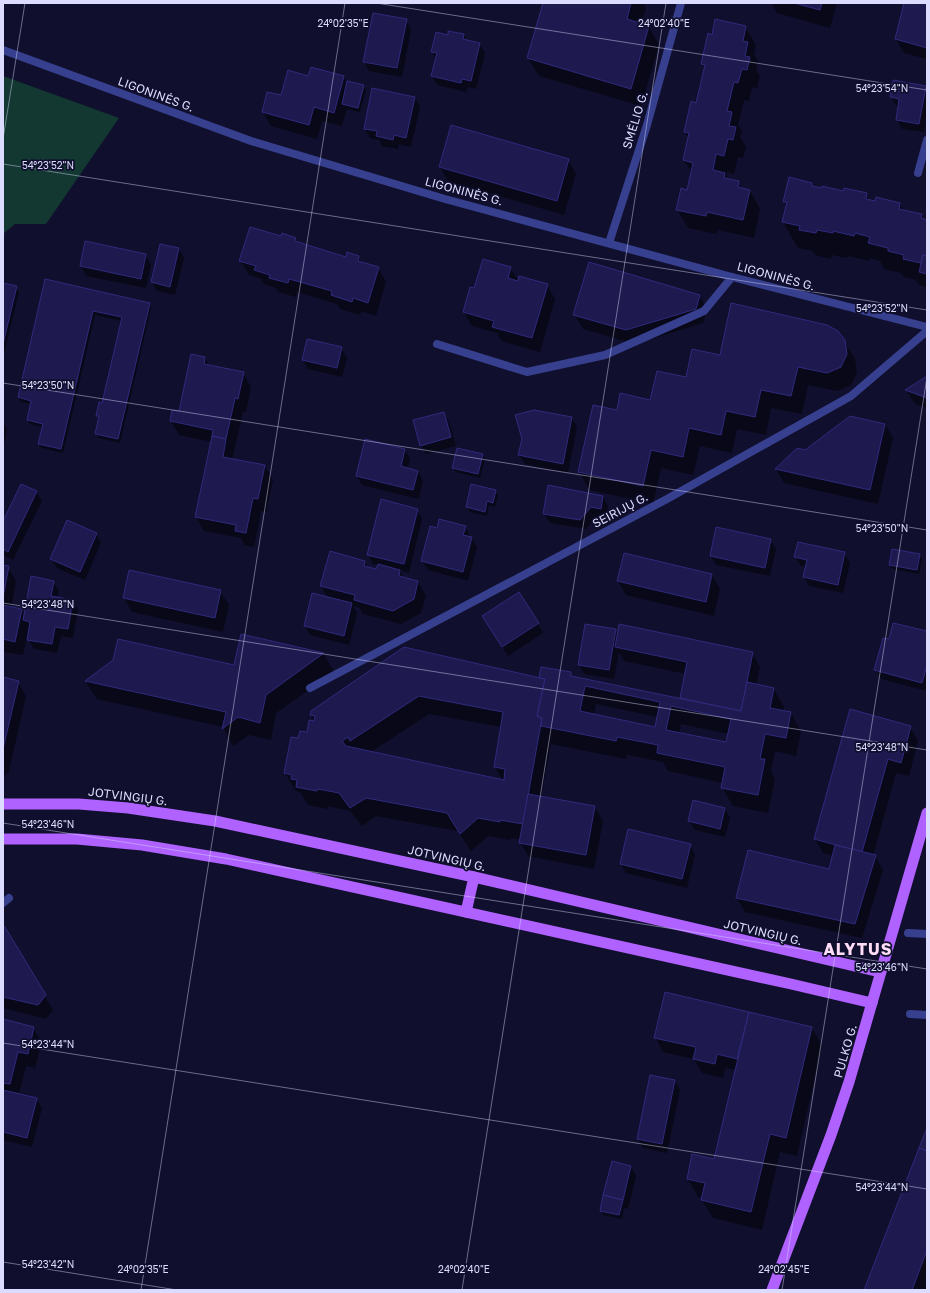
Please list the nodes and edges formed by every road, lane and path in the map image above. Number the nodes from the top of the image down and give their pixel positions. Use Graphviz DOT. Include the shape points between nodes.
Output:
graph roads {
  1 [pos="681,3"];
  2 [pos="3,50"];
  3 [pos="927,140"];
  4 [pos="918,173"];
  5 [pos="609,243"];
  6 [pos="732,277"];
  7 [pos="927,327"];
  8 [pos="927,331"];
  9 [pos="437,344"];
  10 [pos="310,688"];
  11 [pos="3,804"];
  12 [pos="927,813"];
  13 [pos="3,839"];
  14 [pos="474,877"];
  15 [pos="466,912"];
  16 [pos="908,933"];
  17 [pos="927,934"];
  18 [pos="880,972"];
  19 [pos="872,1003"];
  20 [pos="910,1014"];
  21 [pos="927,1015"];
  22 [pos="772,1290"];
  1 -- 5 [label="street, SMĖLIO G." via="647,125"];
  2 -- 5 [label="street, LIGONINĖS G." via="251,141 444,199"];
  3 -- 4 [label="street"];
  5 -- 6 [label="street, LIGONINĖS G."];
  6 -- 7 [label="street, LIGONINĖS G."];
  6 -- 9 [label="street" via="704,311 605,355 527,372"];
  8 -- 10 [label="street, SEIRIJŲ G." via="851,396 667,499"];
  11 -- 14 [label="main road, JOTVINGIŲ G." via="79,804 128,808 215,821"];
  12 -- 18 [label="main road, PULKO G."];
  13 -- 15 [label="main road" via="77,839 142,845 226,859"];
  14 -- 15 [label="main road"];
  14 -- 18 [label="main road, JOTVINGIŲ G."];
  15 -- 19 [label="main road"];
  16 -- 17 [label="street"];
  18 -- 19 [label="main road, PULKO G."];
  19 -- 22 [label="main road, PULKO G." via="831,1135"];
  20 -- 21 [label="street"];
}
